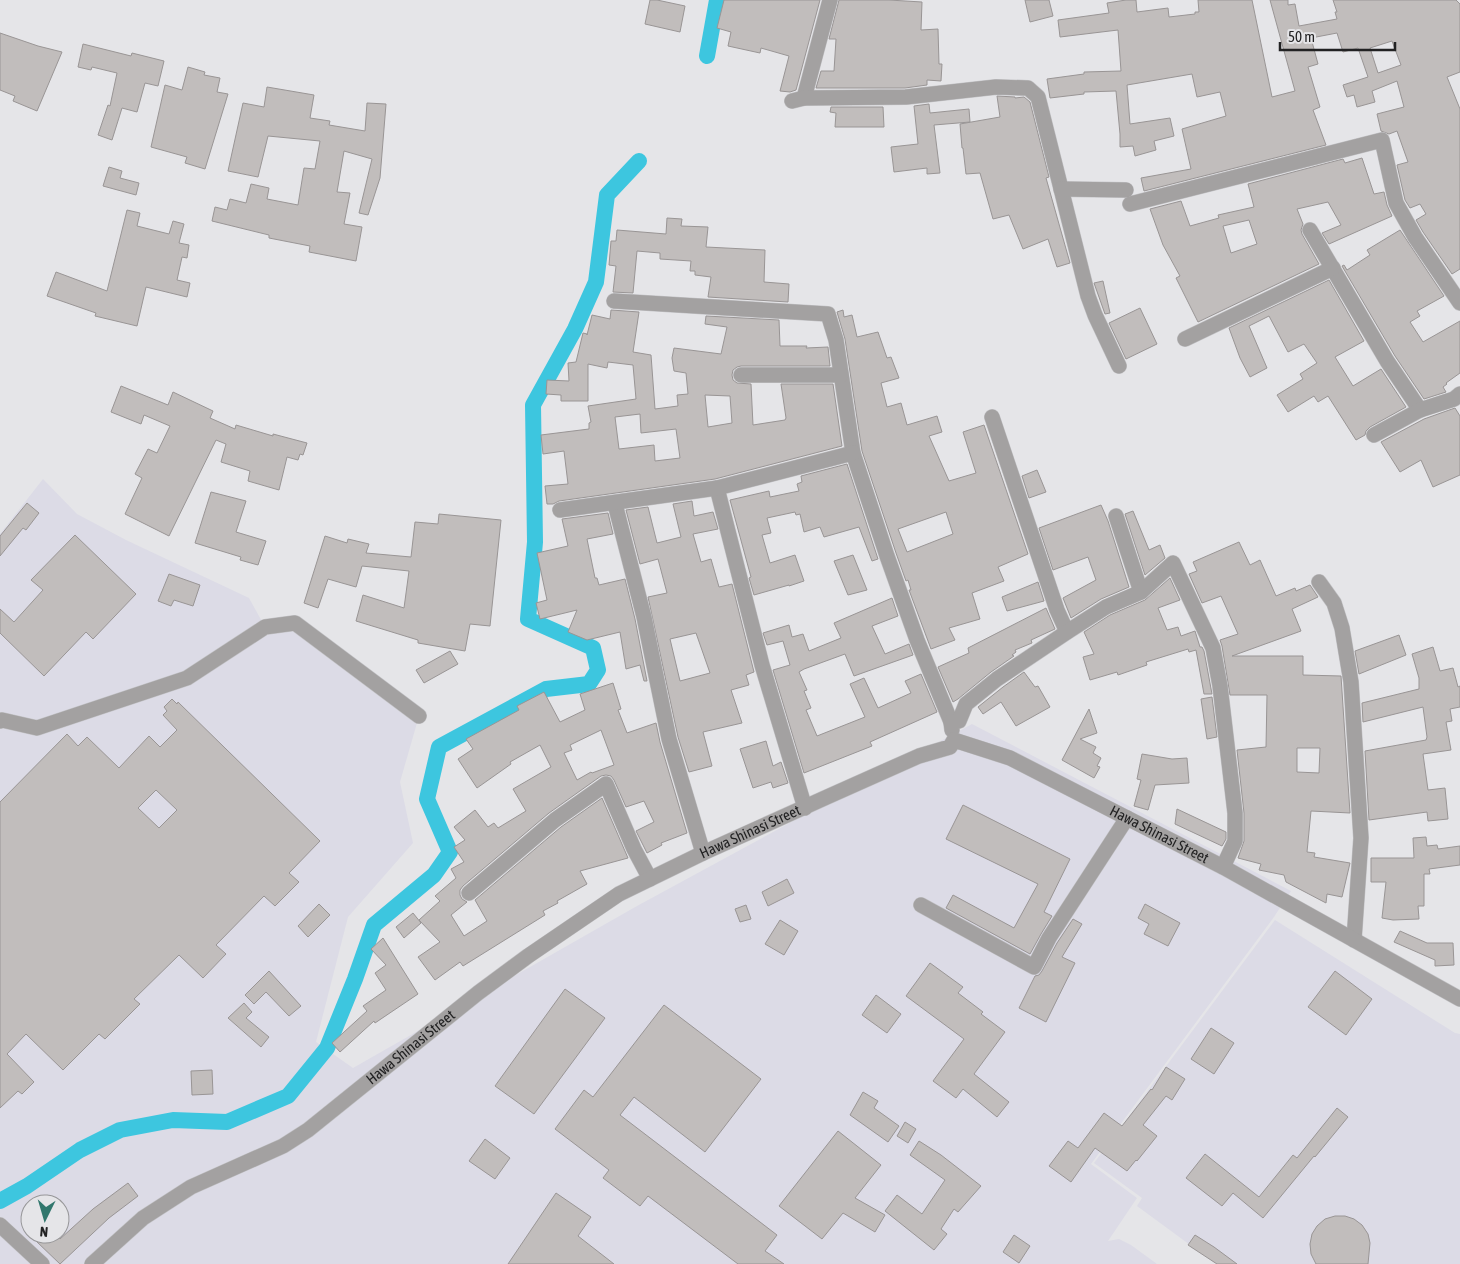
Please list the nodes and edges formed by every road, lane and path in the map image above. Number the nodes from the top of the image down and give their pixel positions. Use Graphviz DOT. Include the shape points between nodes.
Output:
graph roads {
  1 [pos="830,0"];
  2 [pos="1061,190"];
  3 [pos="1126,190"];
  4 [pos="1130,204"];
  5 [pos="1310,230"];
  6 [pos="1333,268"];
  7 [pos="614,301"];
  8 [pos="1460,303"];
  9 [pos="1185,339"];
  10 [pos="1119,366"];
  11 [pos="741,375"];
  12 [pos="841,376"];
  13 [pos="1458,401"];
  14 [pos="1420,410"];
  15 [pos="992,417"];
  16 [pos="1374,435"];
  17 [pos="853,453"];
  18 [pos="717,488"];
  19 [pos="615,504"];
  20 [pos="560,510"];
  21 [pos="1116,516"];
  22 [pos="1319,582"];
  23 [pos="1141,592"];
  24 [pos="1067,632"];
  25 [pos="419,716"];
  26 [pos="0,721"];
  27 [pos="951,722"];
  28 [pos="954,740"];
  29 [pos="805,808"];
  30 [pos="1127,818"];
  31 [pos="703,853"];
  32 [pos="1223,867"];
  33 [pos="650,879"];
  34 [pos="469,893"];
  35 [pos="921,905"];
  36 [pos="1354,940"];
  37 [pos="1460,999"];
  38 [pos="0,1225"];
  39 [pos="42,1264"];
  40 [pos="92,1264"];
  1 -- 2 [label="street" via="806,86 798,99 906,97 996,87 1028,88 1038,97"];
  2 -- 3 [label="street"];
  2 -- 10 [label="street" via="1088,296"];
  4 -- 8 [label="street" via="1382,140 1396,203"];
  5 -- 6 [label="street"];
  6 -- 9 [label="street"];
  6 -- 14 [label="street" via="1387,361"];
  7 -- 12 [label="street" via="828,314"];
  11 -- 12 [label="street"];
  12 -- 17 [label="street"];
  13 -- 14 [label="street"];
  14 -- 16 [label="street"];
  15 -- 24 [label="street"];
  17 -- 18 [label="street"];
  17 -- 27 [label="street" via="914,631"];
  18 -- 19 [label="street"];
  18 -- 29 [label="street" via="762,665"];
  19 -- 20 [label="street"];
  19 -- 31 [label="street" via="644,617 669,739"];
  21 -- 23 [label="street"];
  22 -- 36 [label="street" via="1334,603 1342,628 1351,682 1360,838"];
  23 -- 24 [label="street" via="1106,608"];
  23 -- 32 [label="street" via="1173,563 1213,648 1235,814 1235,841"];
  24 -- 27 [label="street" via="997,679 966,704 959,721"];
  25 -- 26 [label="street" via="294,623 265,627 187,678 37,728"];
  27 -- 28 [label="street"];
  28 -- 29 [label="street, Hawa Shinasi Street" via="950,747 919,756"];
  28 -- 30 [label="street, Hawa Shinasi Street" via="1010,758"];
  29 -- 31 [label="street, Hawa Shinasi Street"];
  30 -- 32 [label="street, Hawa Shinasi Street"];
  30 -- 35 [label="street" via="1049,938 1034,968"];
  31 -- 33 [label="street, Hawa Shinasi Street"];
  32 -- 36 [label="street, Hawa Shinasi Street"];
  33 -- 34 [label="street" via="606,784 555,820"];
  33 -- 40 [label="street, Hawa Shinasi Street" via="619,894 528,956 308,1130 283,1146 191,1188 142,1218"];
  36 -- 37 [label="street, Hawa Shinasi Street"];
  38 -- 39 [label="street"];
}
